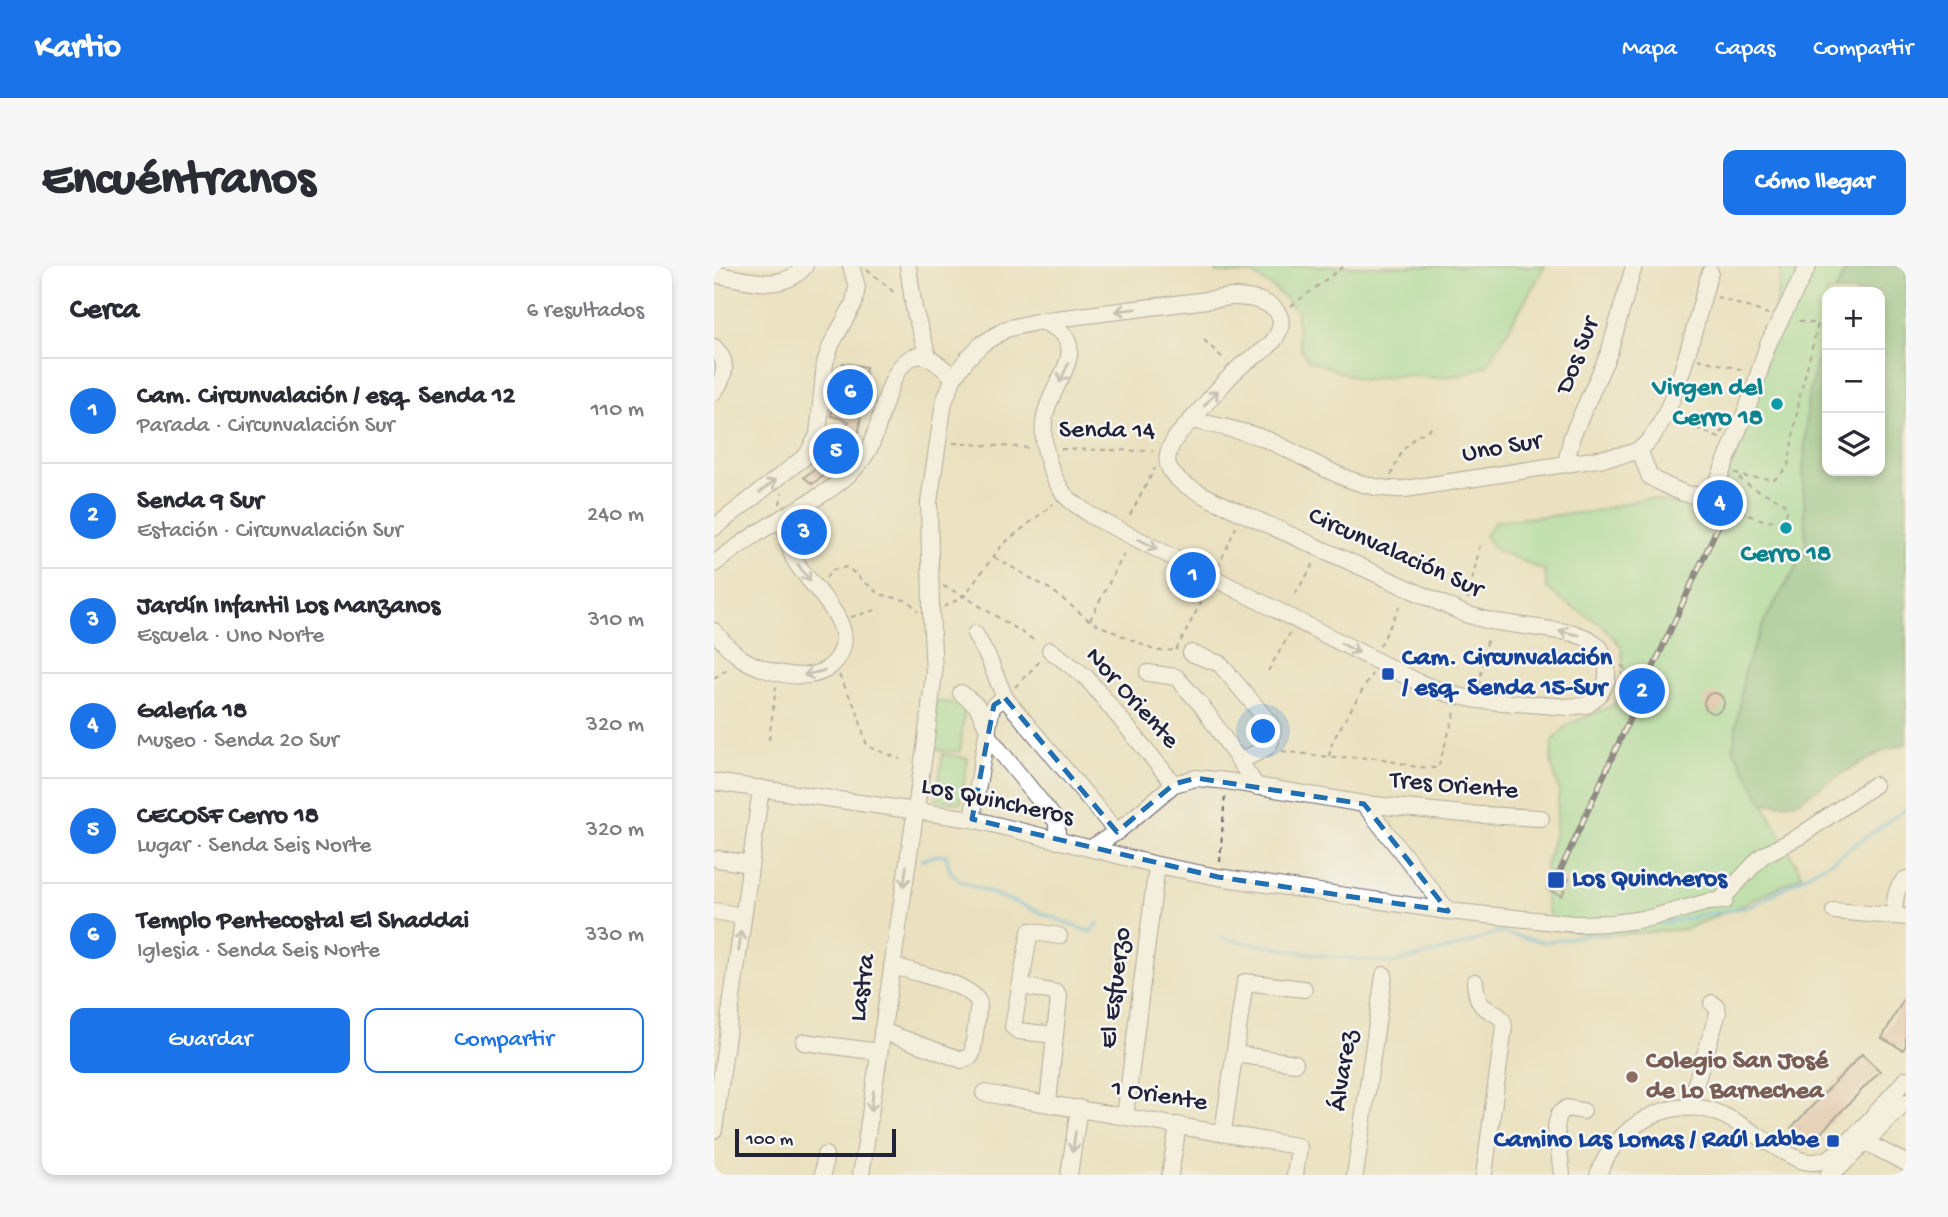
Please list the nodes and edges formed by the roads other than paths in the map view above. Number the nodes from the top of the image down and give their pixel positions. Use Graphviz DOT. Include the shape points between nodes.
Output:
graph roads {
  1 [pos="805,266"];
  2 [pos="851,266"];
  3 [pos="908,266"];
  4 [pos="1634,266"];
  5 [pos="1808,266"];
  6 [pos="1710,272"];
  7 [pos="714,274"];
  8 [pos="1040,321"];
  9 [pos="714,347"];
  10 [pos="928,356"];
  11 [pos="954,377"];
  12 [pos="714,392"];
  13 [pos="1192,420"];
  14 [pos="1639,449"];
  15 [pos="1566,463"];
  16 [pos="783,517"];
  17 [pos="714,528"];
  18 [pos="714,564"];
  19 [pos="714,631"];
  20 [pos="975,634"];
  21 [pos="1050,650"];
  22 [pos="1184,652"];
  23 [pos="1148,673"];
  24 [pos="961,693"];
  25 [pos="1005,698"];
  26 [pos="988,733"];
  27 [pos="1241,760"];
  28 [pos="714,782"];
  29 [pos="1174,784"];
  30 [pos="1874,785"];
  31 [pos="1257,787"];
  32 [pos="761,788"];
  33 [pos="1364,804"];
  34 [pos="915,809"];
  35 [pos="972,818"];
  36 [pos="1541,818"];
  37 [pos="1118,832"];
  38 [pos="1057,841"];
  39 [pos="1091,848"];
  40 [pos="718,859"];
  41 [pos="750,864"];
  42 [pos="1157,865"];
  43 [pos="1906,879"];
  44 [pos="714,911"];
  45 [pos="1448,911"];
  46 [pos="1834,911"];
  47 [pos="743,916"];
  48 [pos="1900,917"];
  49 [pos="1059,936"];
  50 [pos="892,965"];
  51 [pos="1384,975"];
  52 [pos="1475,982"];
  53 [pos="1022,986"];
  54 [pos="1304,989"];
  55 [pos="1712,1003"];
  56 [pos="882,1031"];
  57 [pos="1055,1035"];
  58 [pos="804,1042"];
  59 [pos="879,1052"];
  60 [pos="1235,1054"];
  61 [pos="1295,1063"];
  62 [pos="1906,1079"];
  63 [pos="984,1093"];
  64 [pos="1906,1102"];
  65 [pos="1048,1103"];
  66 [pos="1079,1108"];
  67 [pos="1688,1108"];
  68 [pos="1583,1111"];
  69 [pos="1125,1116"];
  70 [pos="1178,1125"];
  71 [pos="714,1130"];
  72 [pos="1223,1132"];
  73 [pos="1865,1142"];
  74 [pos="825,1155"];
  75 [pos="1906,1163"];
  76 [pos="1809,1168"];
  77 [pos="1834,1173"];
  78 [pos="823,1175"];
  79 [pos="861,1175"];
  80 [pos="1069,1175"];
  81 [pos="1170,1175"];
  82 [pos="1295,1175"];
  83 [pos="1355,1175"];
  84 [pos="1484,1175"];
  85 [pos="1562,1175"];
  86 [pos="1598,1175"];
  1 -- 7 [label="street" via="789,280 776,283"];
  17 -- 2 [label="street, one-way" via="807,455 818,435 825,362 854,303 857,287"];
  3 -- 10 [label="street"];
  4 -- 15 [label="street, Dos Sur" via="1609,353 1572,436"];
  5 -- 14 [label="street" via="1768,344 1714,491 1705,496 1679,492 1650,477"];
  6 -- 14 [label="street" via="1666,415"];
  8 -- 11 [label="street" via="998,333 975,351"];
  13 -- 8 [label="street, one-way" via="1236,371 1274,342 1280,327 1273,307 1259,299 1231,297"];
  8 -- 13 [label="street, Circunvalación Sur, one-way" via="1063,335 1070,355 1047,408 1045,449 1065,495 1090,515 1420,683 1477,700 1567,707 1587,705 1599,695 1607,680 1607,662 1600,648 1588,639 1465,614 1211,499 1175,477 1168,467 1169,451"];
  9 -- 12 [label="street" via="725,368"];
  10 -- 11 [label="street"];
  10 -- 16 [label="street" via="912,357 899,369 867,454 822,496"];
  11 -- 34 [label="street, Lastra" via="944,402 929,502 934,673"];
  13 -- 15 [label="street, Uno Sur" via="1262,438 1354,483 1386,490"];
  14 -- 15 [label="street, Uno Sur"];
  16 -- 18 [label="street"];
  16 -- 19 [label="street, one-way" via="794,558 840,621 843,647 831,667 810,675 778,672 742,658"];
  20 -- 25 [label="street"];
  21 -- 29 [label="street, Nor Oriente" via="1086,677"];
  22 -- 27 [label="street" via="1220,664 1273,727 1267,749"];
  23 -- 27 [label="street" via="1176,677"];
  24 -- 26 [label="street" via="977,706"];
  25 -- 26 [label="street" via="991,711"];
  25 -- 37 [label="street"];
  26 -- 35 [label="street"];
  26 -- 38 [label="street" via="1057,822"];
  27 -- 31 [label="street"];
  28 -- 32 [label="street, Los Quincheros"];
  29 -- 31 [label="street, Tres Oriente" via="1196,778"];
  29 -- 37 [label="street"];
  30 -- 45 [label="street, Los Quincheros" via="1762,856 1722,901 1650,918 1601,923 1541,922"];
  31 -- 33 [label="street, Tres Oriente"];
  32 -- 34 [label="street, Los Quincheros"];
  32 -- 41 [label="street"];
  33 -- 36 [label="street, Tres Oriente"];
  33 -- 45 [label="street, Tres Oriente"];
  34 -- 35 [label="street, Los Quincheros"];
  34 -- 50 [label="street, Lastra, one-way"];
  35 -- 38 [label="street, Los Quincheros"];
  37 -- 39 [label="street"];
  38 -- 39 [label="street, Los Quincheros"];
  39 -- 42 [label="street, Los Quincheros"];
  40 -- 41 [label="street"];
  41 -- 47 [label="street"];
  42 -- 45 [label="street, Los Quincheros"];
  42 -- 69 [label="street, El Esfuerzo"];
  43 -- 48 [label="street" via="1896,894"];
  44 -- 47 [label="street"];
  46 -- 48 [label="street"];
  71 -- 47 [label="street, one-way"];
  49 -- 53 [label="street" via="1030,931"];
  50 -- 56 [label="street, Lastra"];
  50 -- 56 [label="street" via="977,997 974,1049 962,1060"];
  51 -- 83 [label="street, Álvarez"];
  52 -- 84 [label="street" via="1483,1007 1504,1020"];
  53 -- 57 [label="street" via="1057,993"];
  53 -- 57 [label="street" via="1015,1030"];
  54 -- 60 [label="street" via="1245,982"];
  55 -- 67 [label="street" via="1718,1013"];
  56 -- 59 [label="street, Lastra"];
  57 -- 65 [label="street"];
  58 -- 59 [label="street"];
  59 -- 79 [label="street, Lastra, one-way"];
  60 -- 61 [label="street"];
  60 -- 72 [label="street"];
  62 -- 76 [label="street" via="1834,1155"];
  63 -- 65 [label="street, 1 Oriente"];
  64 -- 73 [label="street"];
  65 -- 66 [label="street, 1 Oriente"];
  66 -- 69 [label="street, 1 Oriente"];
  66 -- 80 [label="street, one-way"];
  67 -- 76 [label="street" via="1721,1114"];
  67 -- 86 [label="street" via="1658,1113 1631,1128 1612,1148"];
  68 -- 85 [label="street" via="1567,1108 1559,1114 1556,1126"];
  69 -- 70 [label="street, 1 Oriente"];
  70 -- 72 [label="street, 1 Oriente"];
  70 -- 81 [label="street"];
  72 -- 82 [label="street, 1 Oriente" via="1297,1146"];
  73 -- 75 [label="street"];
  73 -- 77 [label="street"];
  74 -- 78 [label="street"];
}
